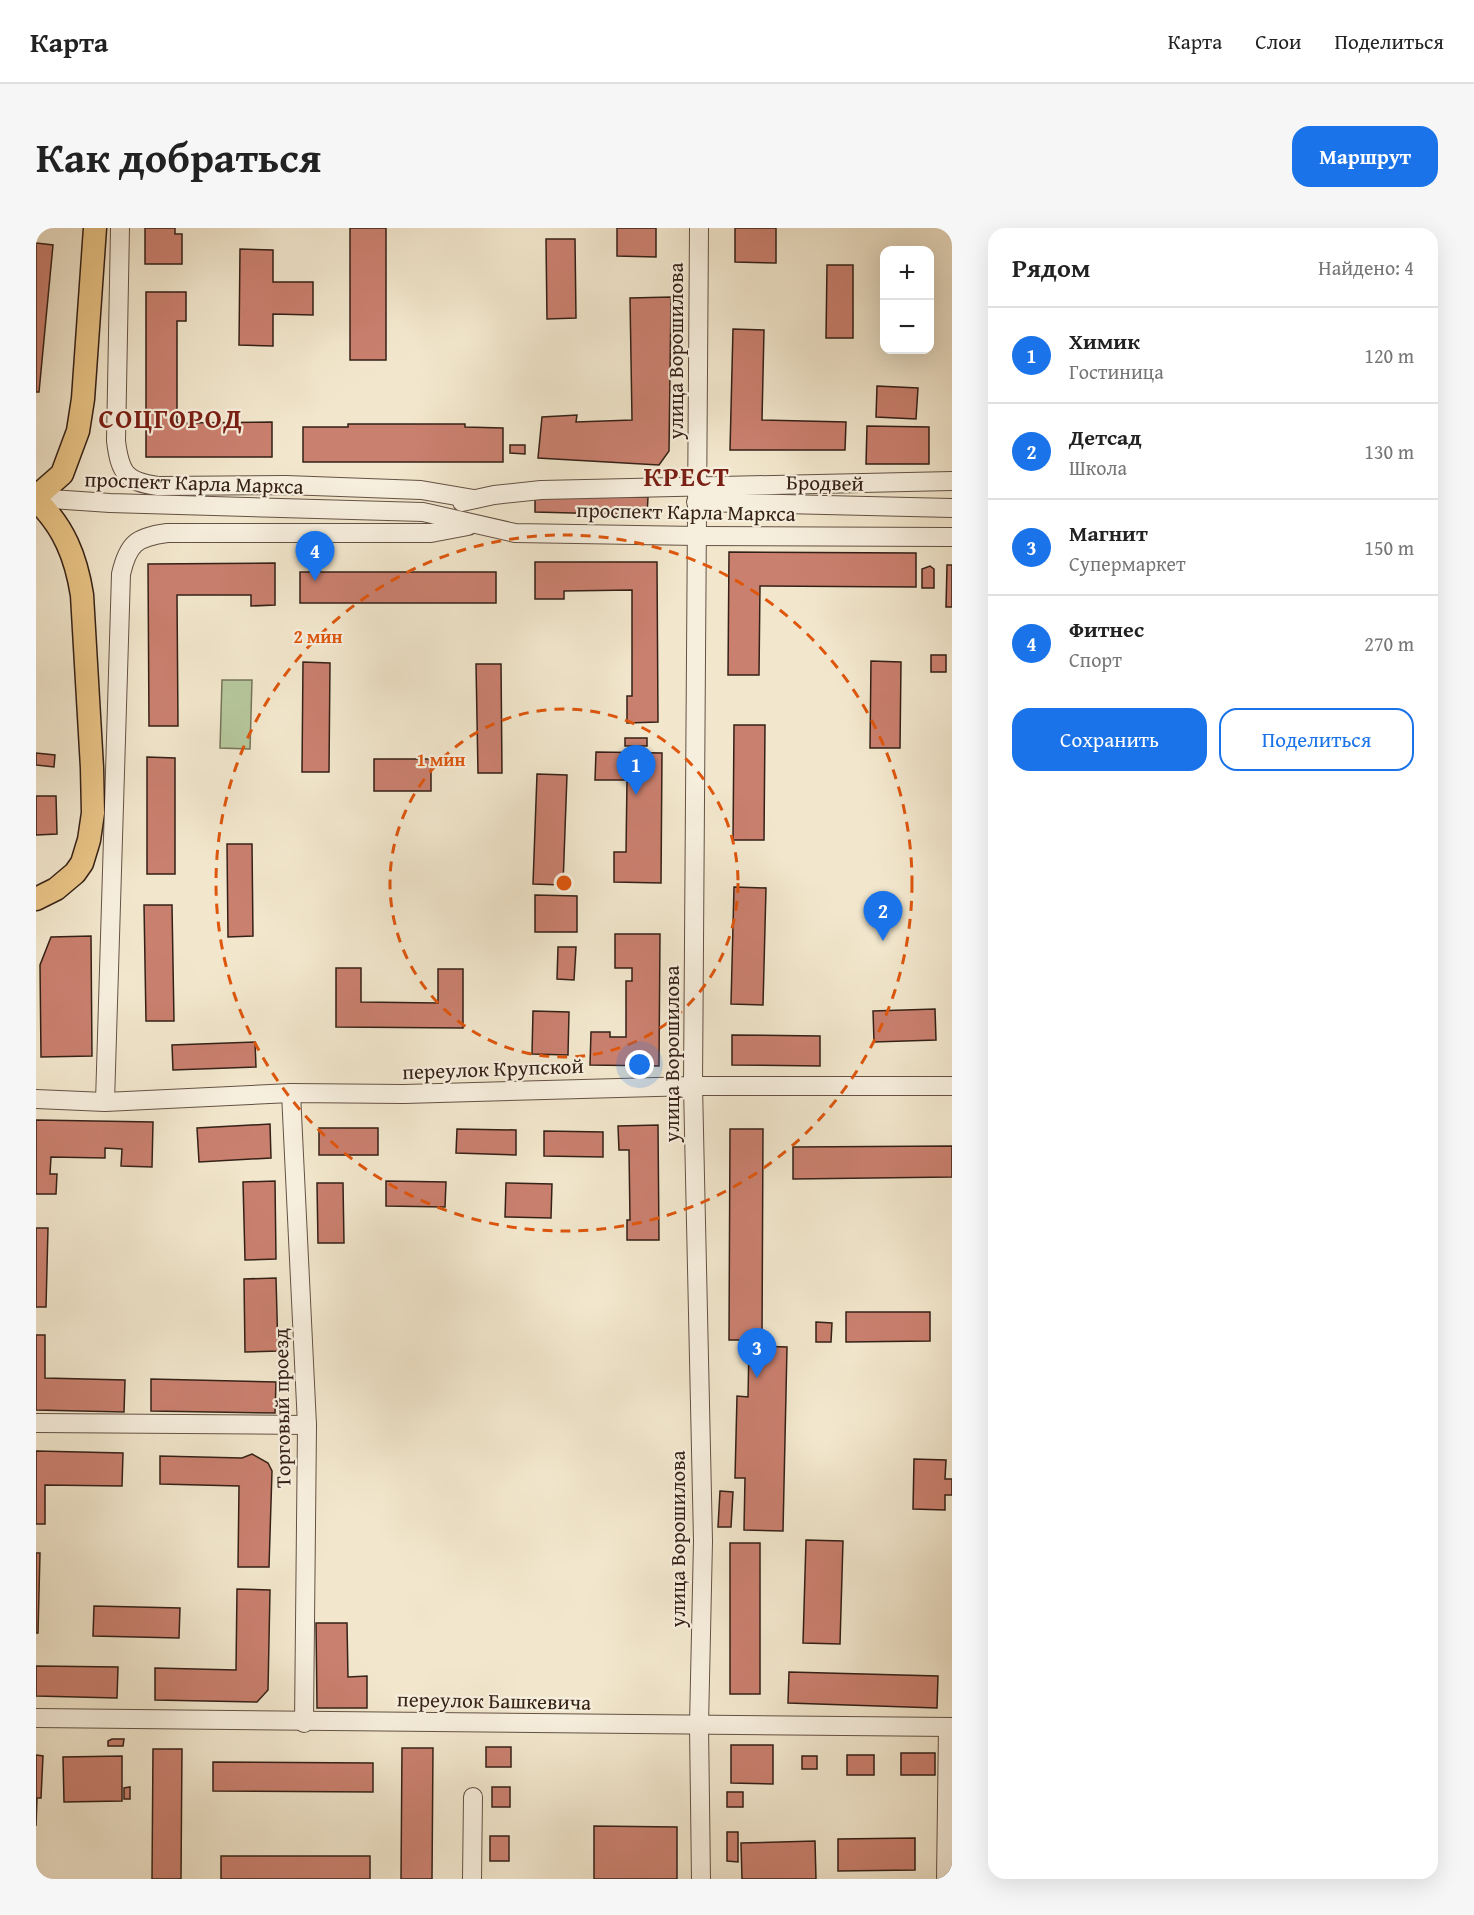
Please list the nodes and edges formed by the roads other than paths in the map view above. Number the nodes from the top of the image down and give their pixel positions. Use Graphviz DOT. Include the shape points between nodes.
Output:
graph roads {
  1 [pos="95,228"];
  2 [pos="120,228"];
  3 [pos="699,228"];
  4 [pos="952,481"];
  5 [pos="696,495"];
  6 [pos="36,498"];
  7 [pos="474,499"];
  8 [pos="952,508"];
  9 [pos="423,512"];
  10 [pos="473,525"];
  11 [pos="697,536"];
  12 [pos="952,537"];
  13 [pos="36,899"];
  14 [pos="693,1086"];
  15 [pos="952,1086"];
  16 [pos="291,1093"];
  17 [pos="36,1099"];
  18 [pos="105,1102"];
  19 [pos="36,1423"];
  20 [pos="307,1425"];
  21 [pos="36,1718"];
  22 [pos="304,1723"];
  23 [pos="699,1725"];
  24 [pos="950,1727"];
  25 [pos="473,1797"];
  26 [pos="472,1879"];
  27 [pos="701,1879"];
  28 [pos="946,1879"];
  1 -- 6 [label="main road" via="78,431 62,474"];
  2 -- 7 [label="street" via="116,441 123,471 130,478 158,486 421,490"];
  3 -- 5 [label="street, улица Ворошилова"];
  4 -- 5 [label="street, проспект Карла Маркса"];
  5 -- 7 [label="street, проспект Карла Маркса" via="525,491"];
  5 -- 8 [label="street, Бродвей"];
  5 -- 11 [label="street, улица Ворошилова"];
  6 -- 9 [label="street, проспект Карла Маркса"];
  6 -- 13 [label="main road" via="54,517 78,568 93,813 82,863 68,881"];
  7 -- 9 [label="street, проспект Карла Маркса"];
  9 -- 10 [label="street, проспект Карла Маркса"];
  10 -- 11 [label="street, проспект Карла Маркса" via="515,533"];
  10 -- 18 [label="street" via="421,534 167,534 140,540 125,555"];
  11 -- 12 [label="street, проспект Карла Маркса"];
  11 -- 14 [label="street, улица Ворошилова"];
  14 -- 15 [label="street, переулок Крупской"];
  14 -- 16 [label="street, переулок Крупской"];
  14 -- 23 [label="street, улица Ворошилова" via="703,1532"];
  16 -- 18 [label="street, переулок Крупской"];
  16 -- 20 [label="street, Торговый проезд"];
  17 -- 18 [label="street, переулок Крупской"];
  19 -- 20 [label="street"];
  20 -- 22 [label="street, Торговый проезд"];
  21 -- 22 [label="street, переулок Башкевича"];
  22 -- 23 [label="street, переулок Башкевича"];
  23 -- 24 [label="street, переулок Башкевича"];
  23 -- 27 [label="street, улица Ворошилова"];
  24 -- 28 [label="street"];
  25 -- 26 [label="street"];
}
